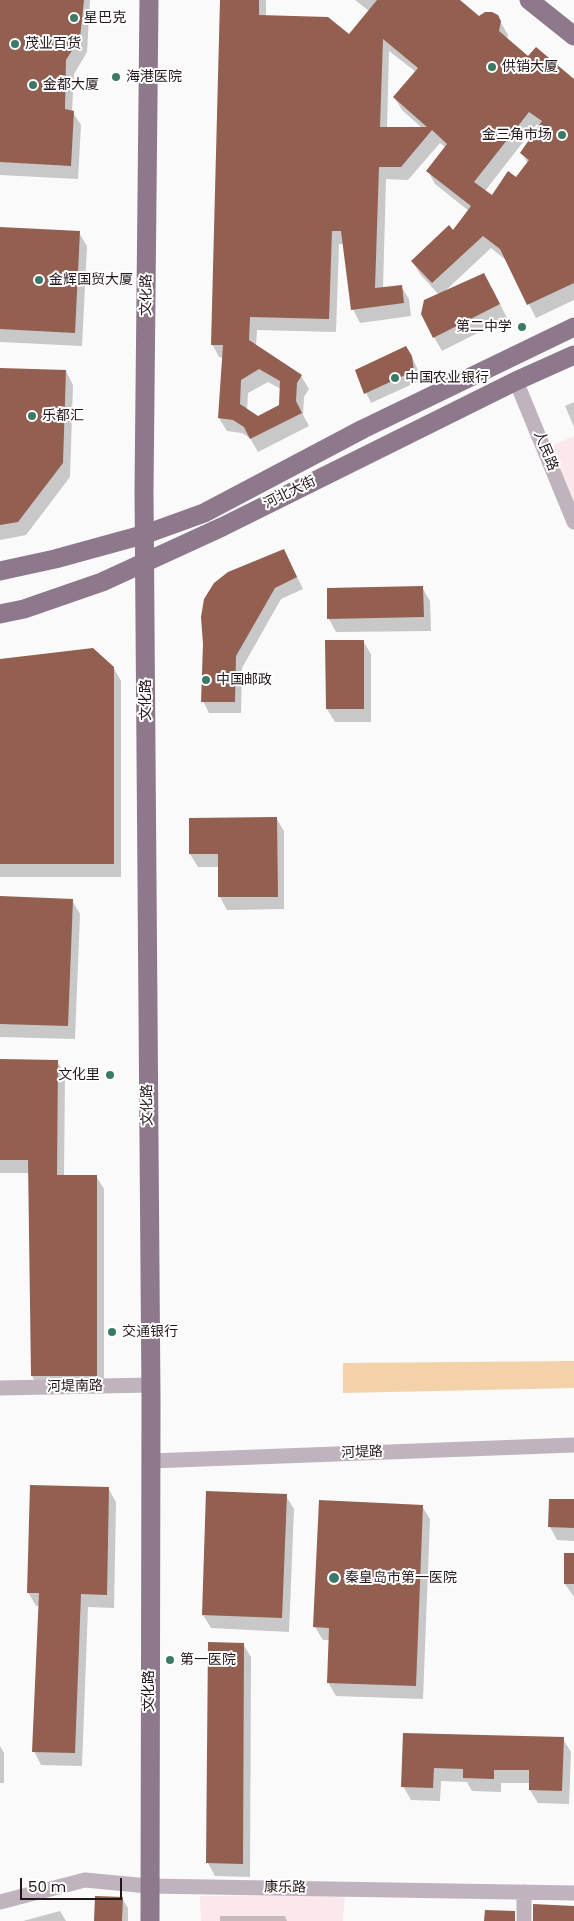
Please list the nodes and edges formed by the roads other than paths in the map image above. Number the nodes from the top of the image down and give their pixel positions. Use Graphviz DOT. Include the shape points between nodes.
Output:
graph roads {
  1 [pos="148,0"];
  2 [pos="529,0"];
  3 [pos="574,36"];
  4 [pos="574,327"];
  5 [pos="574,355"];
  6 [pos="516,381"];
  7 [pos="574,522"];
  8 [pos="146,534"];
  9 [pos="145,562"];
  10 [pos="0,571"];
  11 [pos="0,614"];
  12 [pos="0,1388"];
  13 [pos="151,1393"];
  14 [pos="574,1445"];
  15 [pos="150,1461"];
  16 [pos="148,1886"];
  17 [pos="524,1892"];
  18 [pos="574,1893"];
  19 [pos="0,1902"];
  20 [pos="150,1921"];
  21 [pos="524,1921"];
  1 -- 8 [label="main road, 文化路"];
  2 -- 3 [label="main road"];
  4 -- 8 [label="main road" via="363,429 204,513"];
  5 -- 6 [label="main road, 河北大街"];
  6 -- 7 [label="street, 人民路"];
  6 -- 9 [label="main road, 河北大街"];
  8 -- 9 [label="main road, 文化路"];
  8 -- 10 [label="main road"];
  9 -- 11 [label="main road, 河北大街" via="102,582"];
  9 -- 13 [label="main road, 文化路"];
  12 -- 13 [label="street, 河堤南路"];
  13 -- 15 [label="main road, 文化路"];
  14 -- 15 [label="street, 河堤路"];
  15 -- 16 [label="main road, 文化路"];
  16 -- 17 [label="street, 康乐路"];
  16 -- 19 [label="street, 康乐路" via="85,1880"];
  16 -- 20 [label="main road, 文化路"];
  17 -- 18 [label="street, 康乐路"];
  17 -- 21 [label="street"];
}
